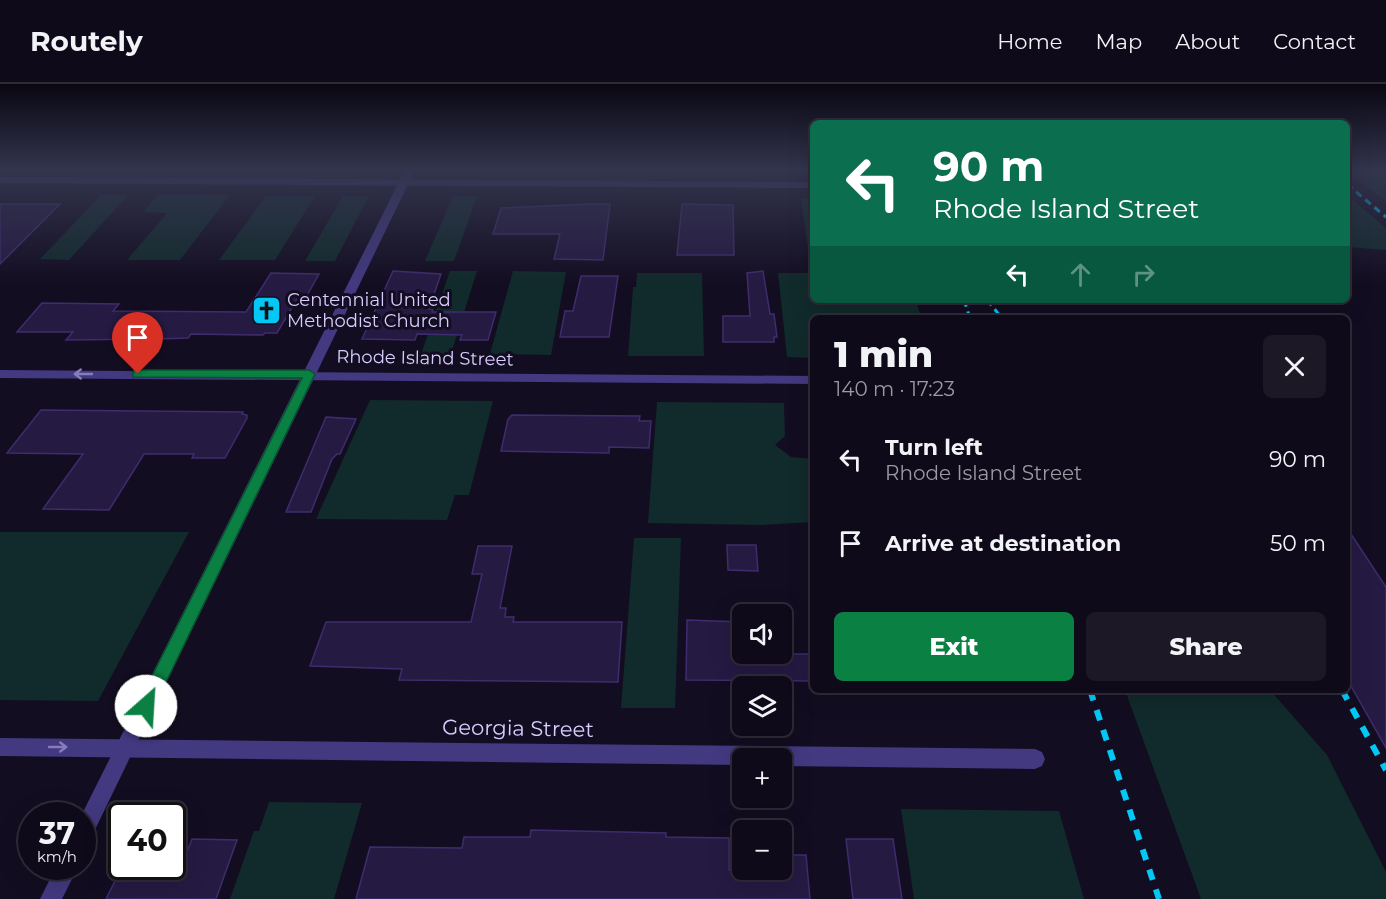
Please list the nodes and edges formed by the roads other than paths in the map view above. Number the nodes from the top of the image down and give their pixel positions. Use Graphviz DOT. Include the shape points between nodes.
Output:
graph roads {
  1 [pos="391,208"];
  2 [pos="0,374"];
  3 [pos="309,374"];
  4 [pos="810,380"];
  5 [pos="0,747"];
  6 [pos="126,748"];
  7 [pos="1035,759"];
  8 [pos="96,807"];
  9 [pos="60,880"];
  10 [pos="51,899"];
  1 -- 3 [label="street"];
  3 -- 2 [label="street, Rhode Island Street, one-way"];
  3 -- 4 [label="street, Rhode Island Street"];
  3 -- 6 [label="street"];
  5 -- 6 [label="street, Georgia Street, one-way"];
  6 -- 7 [label="street, Georgia Street"];
  6 -- 8 [label="street"];
  9 -- 10 [label="street"];
}
